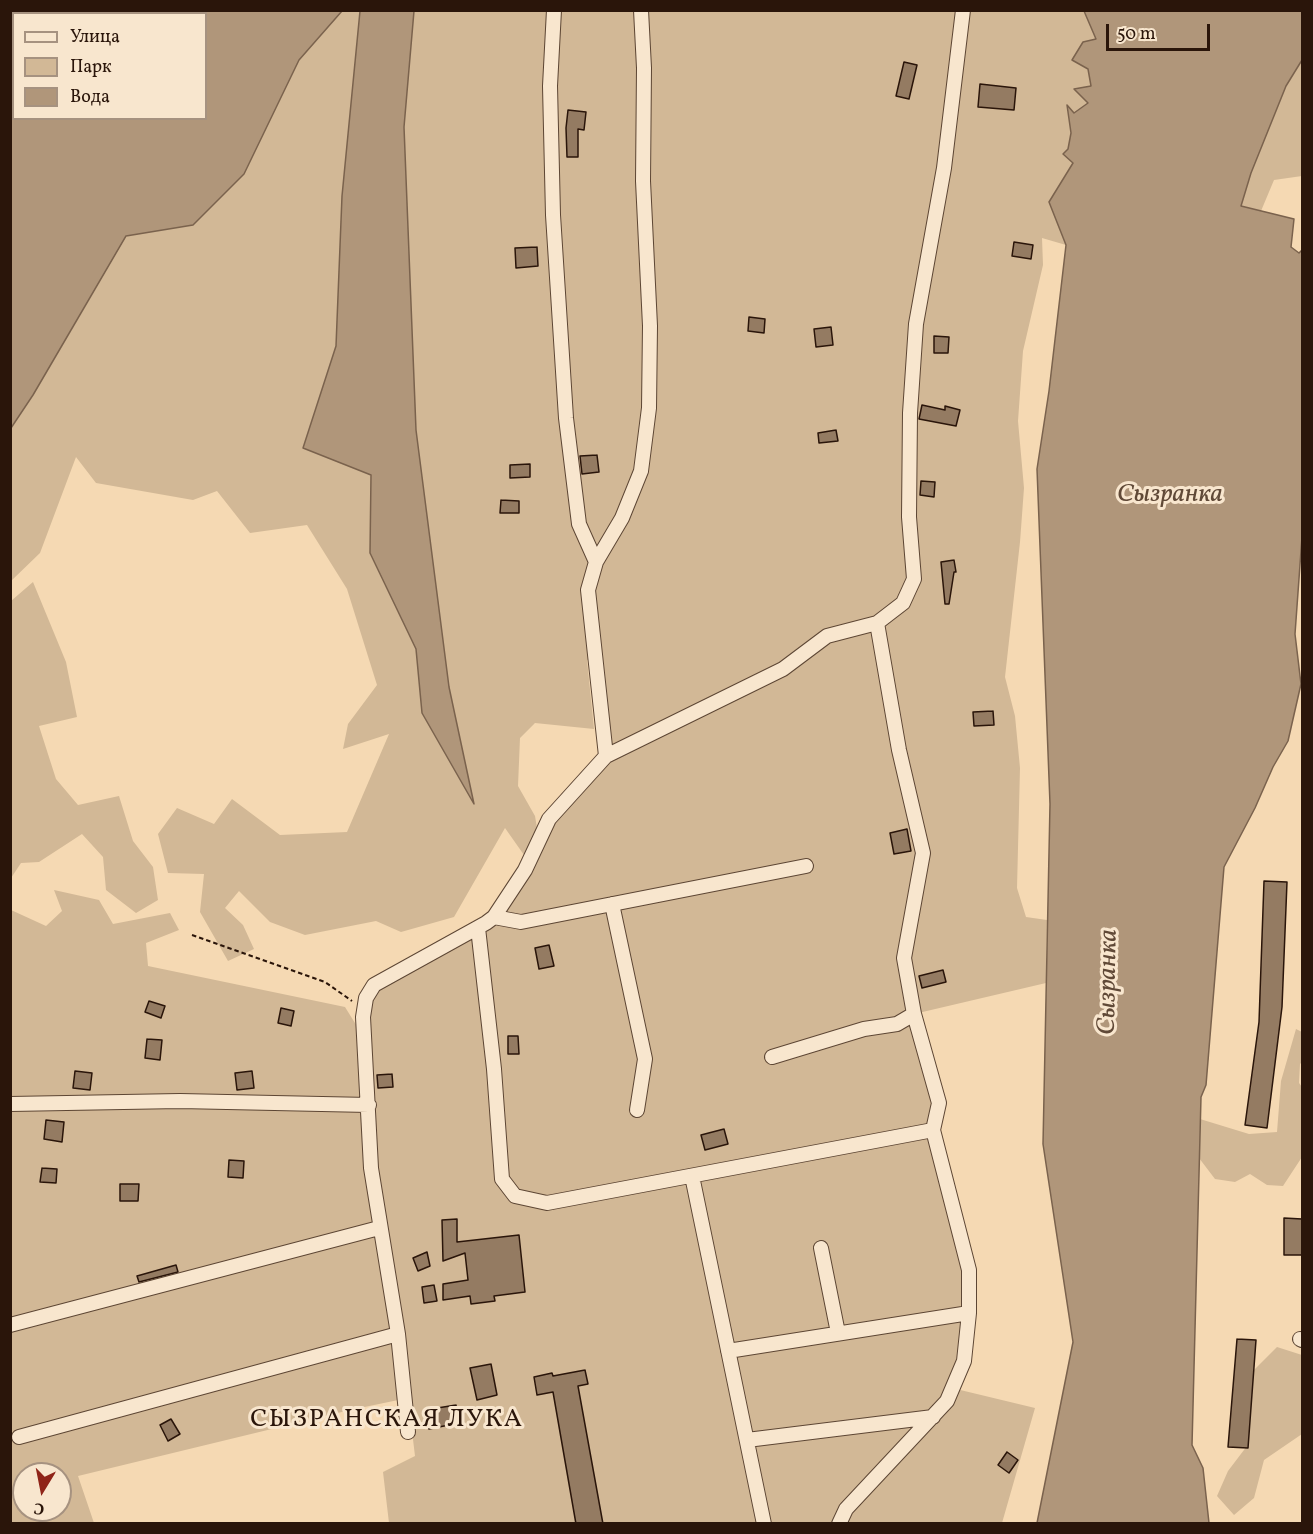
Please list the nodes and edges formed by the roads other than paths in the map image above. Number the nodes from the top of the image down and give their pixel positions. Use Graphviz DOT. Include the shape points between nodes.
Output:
graph roads {
  1 [pos="554,10"];
  2 [pos="641,10"];
  3 [pos="963,10"];
  4 [pos="596,562"];
  5 [pos="877,623"];
  6 [pos="606,756"];
  7 [pos="807,866"];
  8 [pos="612,904"];
  9 [pos="494,917"];
  10 [pos="478,928"];
  11 [pos="914,1014"];
  12 [pos="772,1057"];
  13 [pos="10,1104"];
  14 [pos="369,1105"];
  15 [pos="637,1110"];
  16 [pos="933,1130"];
  17 [pos="692,1176"];
  18 [pos="380,1228"];
  19 [pos="821,1248"];
  20 [pos="969,1313"];
  21 [pos="10,1325"];
  22 [pos="838,1333"];
  23 [pos="398,1334"];
  24 [pos="728,1351"];
  25 [pos="933,1417"];
  26 [pos="408,1432"];
  27 [pos="19,1437"];
  28 [pos="747,1440"];
  29 [pos="764,1524"];
  30 [pos="839,1524"];
  1 -- 4 [label="street" via="550,86 553,214 566,418 579,524"];
  2 -- 4 [label="street" via="649,408 641,471 622,518"];
  3 -- 5 [label="street" via="944,168 916,324 909,517 914,579 903,603"];
  4 -- 6 [label="street" via="588,590"];
  5 -- 6 [label="street" via="827,636 783,669"];
  5 -- 11 [label="street" via="899,750 923,853 904,958"];
  6 -- 9 [label="street" via="549,819 525,870"];
  7 -- 8 [label="street"];
  8 -- 9 [label="street" via="521,922"];
  8 -- 15 [label="street" via="645,1059"];
  9 -- 10 [label="street"];
  10 -- 14 [label="street" via="374,985 364,1010"];
  10 -- 17 [label="street" via="502,1179 515,1196 547,1203"];
  11 -- 12 [label="street" via="897,1024 864,1029"];
  11 -- 16 [label="street" via="939,1103"];
  13 -- 14 [label="street" via="180,1101"];
  14 -- 18 [label="street" via="371,1168"];
  16 -- 17 [label="street"];
  16 -- 20 [label="street" via="969,1270"];
  17 -- 24 [label="street"];
  18 -- 21 [label="street"];
  18 -- 23 [label="street"];
  19 -- 22 [label="street"];
  20 -- 22 [label="street"];
  20 -- 25 [label="street" via="964,1361 947,1401"];
  22 -- 24 [label="street"];
  23 -- 26 [label="street"];
  23 -- 27 [label="street"];
  24 -- 28 [label="street"];
  25 -- 28 [label="street"];
  25 -- 30 [label="street" via="846,1509"];
  28 -- 29 [label="street"];
}
